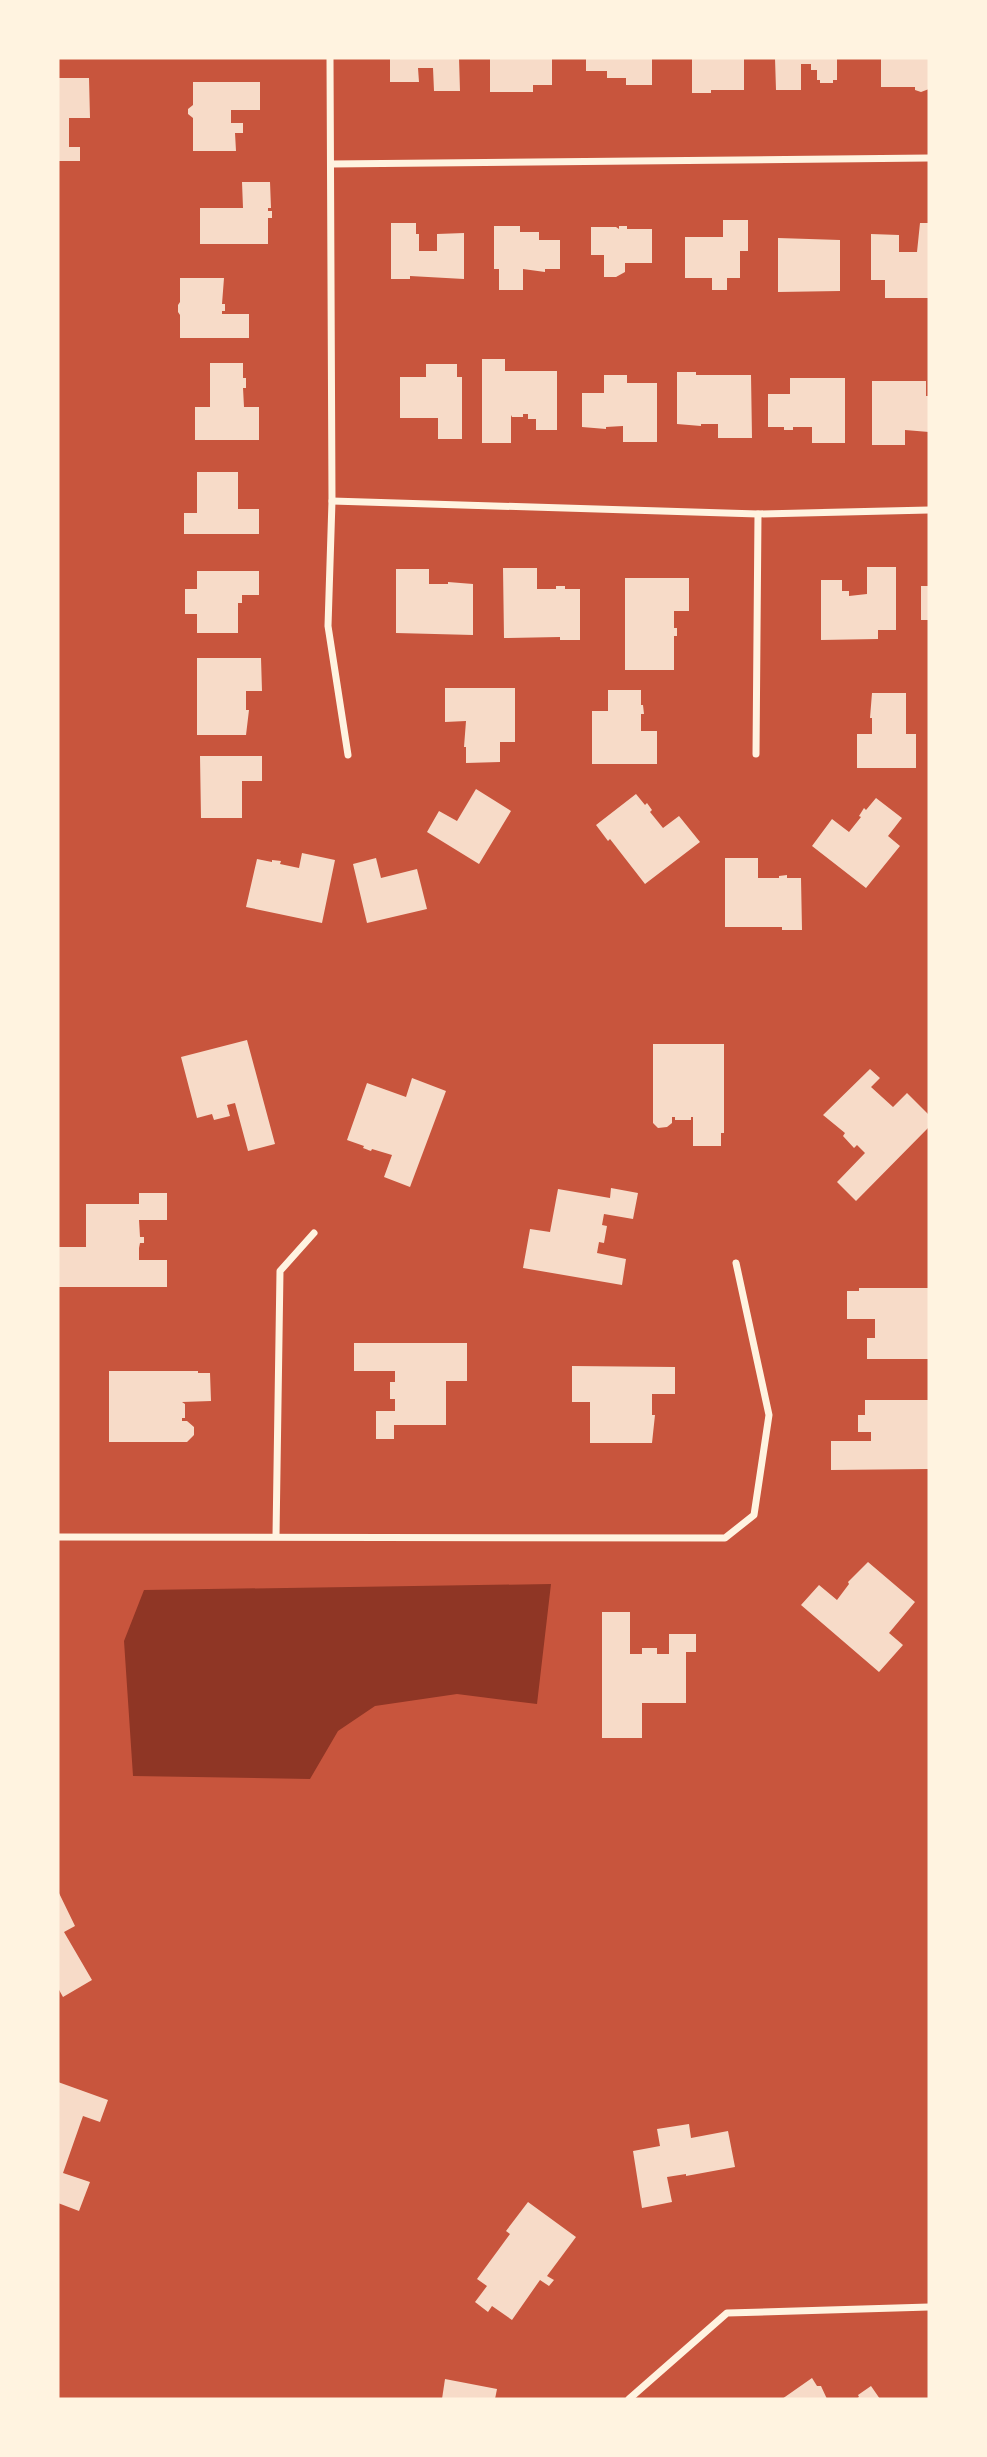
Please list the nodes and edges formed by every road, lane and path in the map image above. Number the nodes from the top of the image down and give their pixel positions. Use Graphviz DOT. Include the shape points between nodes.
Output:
graph roads {
  1 [pos="330,58"];
  2 [pos="929,158"];
  3 [pos="331,164"];
  4 [pos="332,502"];
  5 [pos="929,510"];
  6 [pos="758,514"];
  7 [pos="756,754"];
  8 [pos="348,755"];
  9 [pos="314,1233"];
  10 [pos="736,1263"];
  11 [pos="276,1536"];
  12 [pos="58,1537"];
  13 [pos="929,2307"];
  14 [pos="629,2399"];
  1 -- 3 [label="street"];
  2 -- 3 [label="street"];
  3 -- 4 [label="street"];
  4 -- 6 [label="street"];
  4 -- 8 [label="street" via="328,626"];
  5 -- 6 [label="street"];
  6 -- 7 [label="street"];
  9 -- 11 [label="street" via="280,1271"];
  10 -- 11 [label="street" via="769,1415 754,1515 725,1538"];
  11 -- 12 [label="street"];
  13 -- 14 [label="street" via="727,2313"];
}
